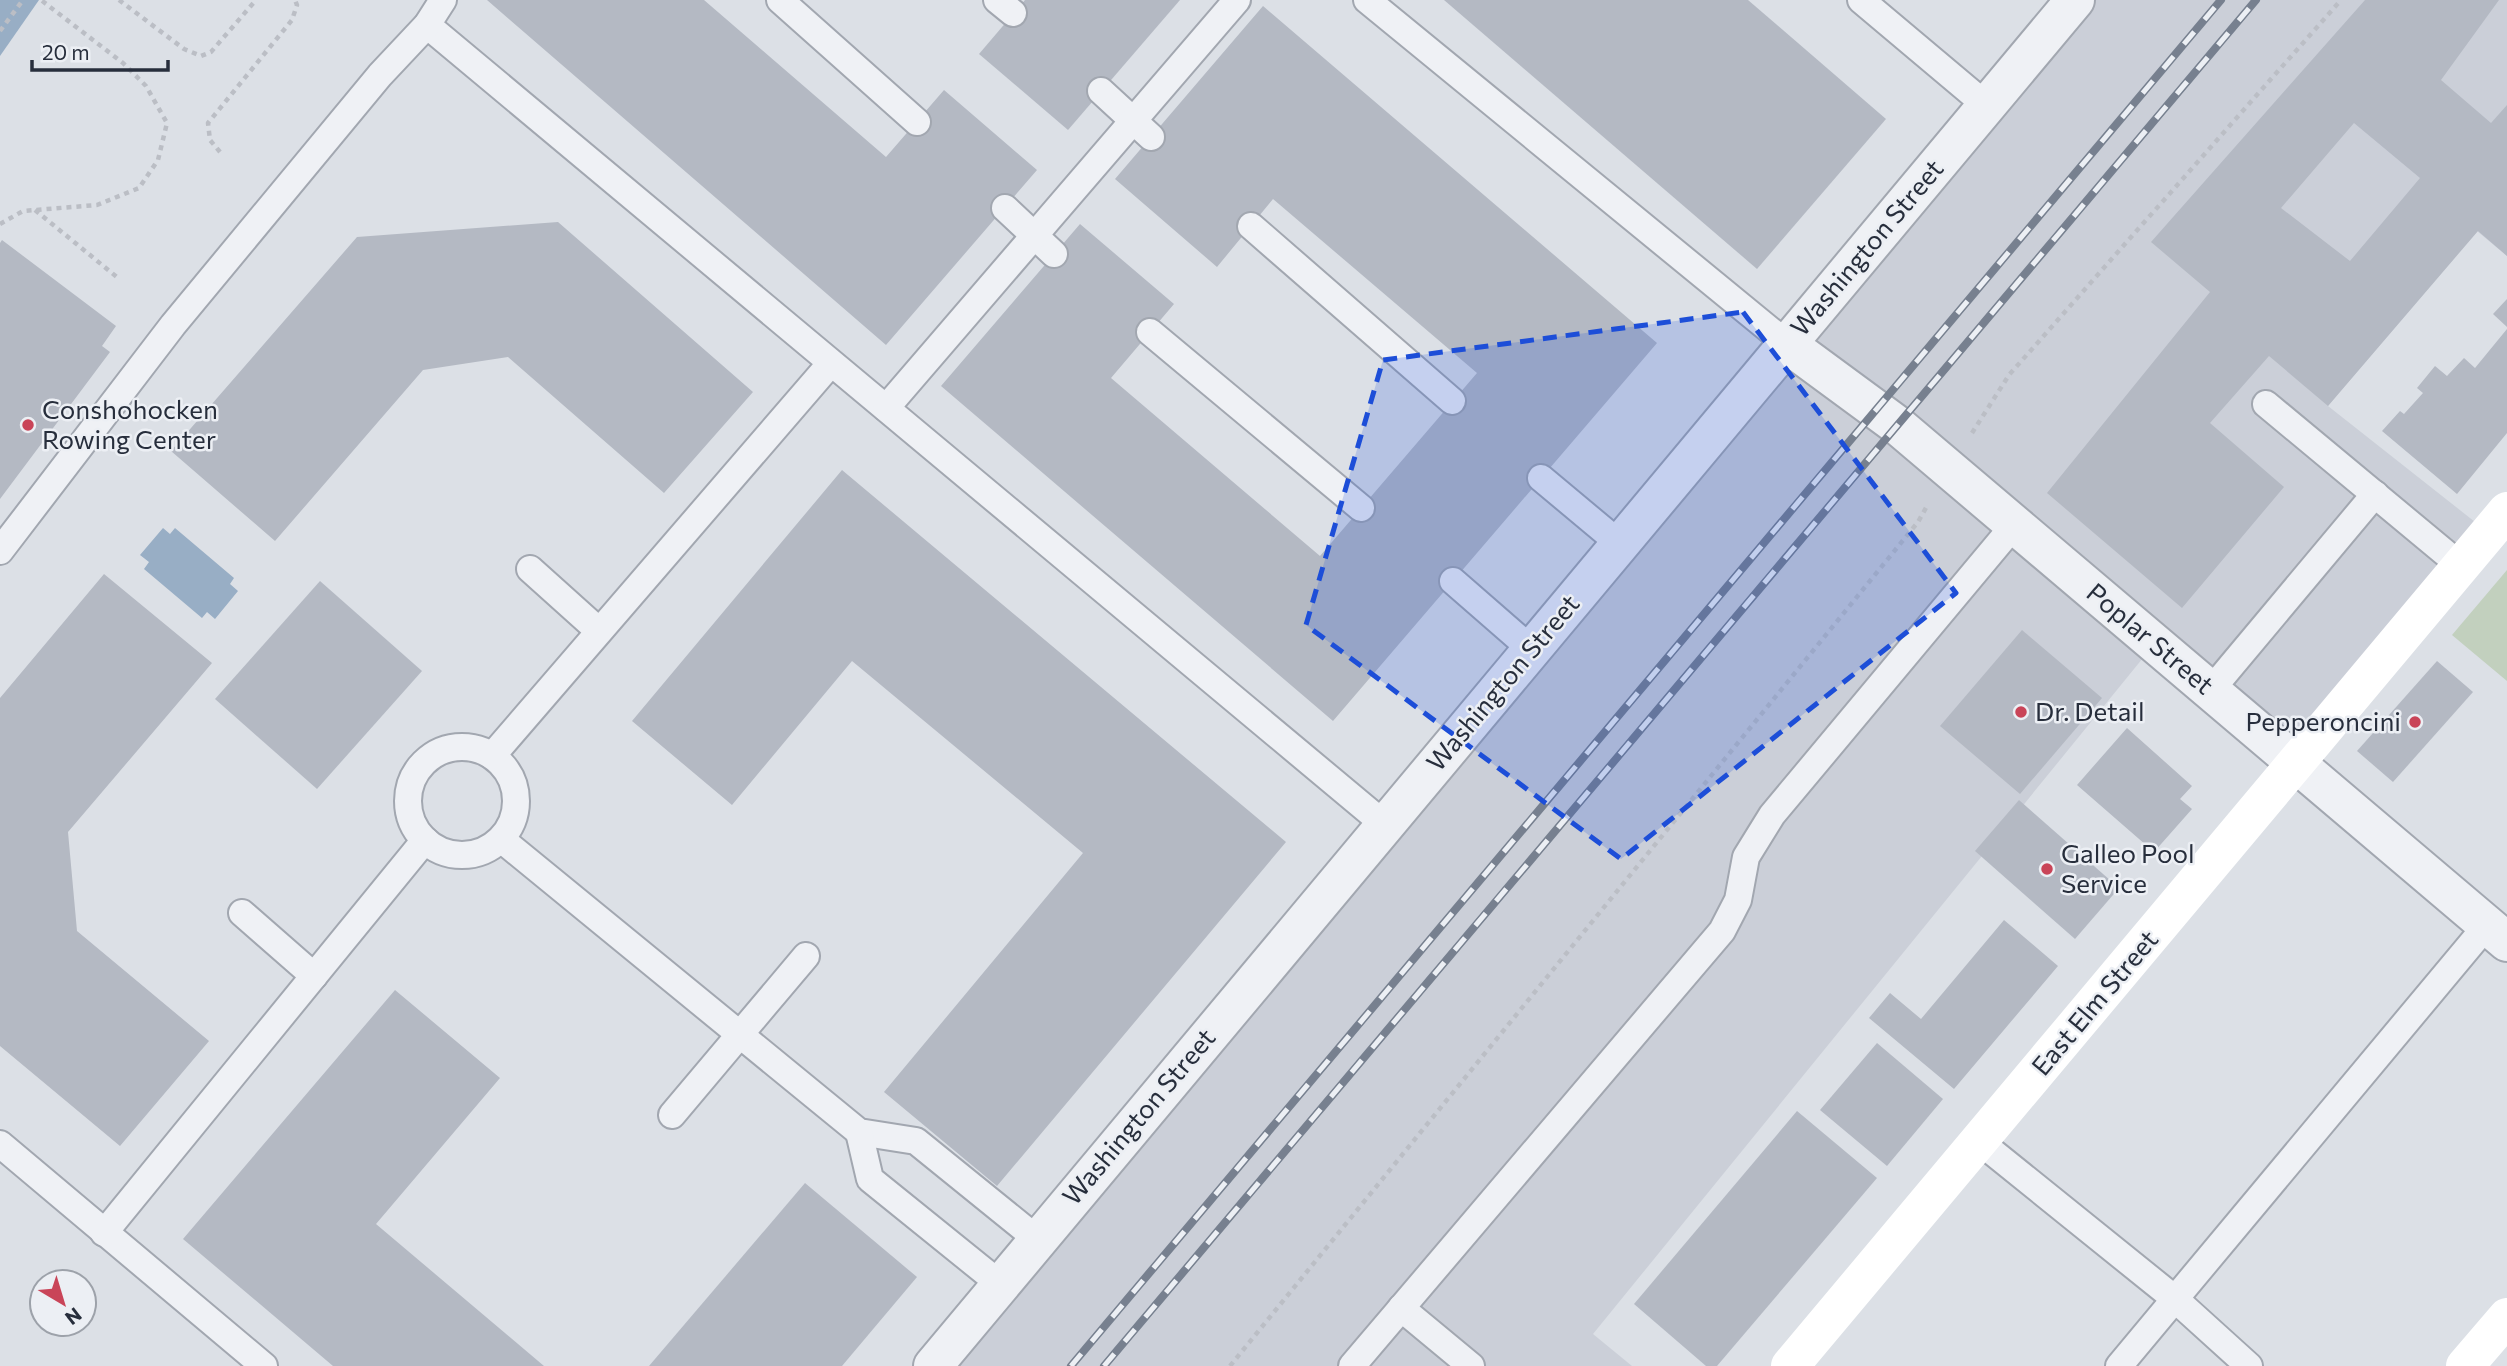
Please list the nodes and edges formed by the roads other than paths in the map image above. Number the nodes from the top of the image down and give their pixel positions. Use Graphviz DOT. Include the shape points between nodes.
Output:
graph roads {
  1 [pos="443,0"];
  2 [pos="780,0"];
  3 [pos="1237,0"];
  4 [pos="1367,0"];
  5 [pos="1861,0"];
  6 [pos="2075,0"];
  7 [pos="427,25"];
  8 [pos="1101,91"];
  9 [pos="1987,106"];
  10 [pos="916,122"];
  11 [pos="1142,129"];
  12 [pos="1005,208"];
  13 [pos="1251,226"];
  14 [pos="1033,236"];
  15 [pos="1054,254"];
  16 [pos="1150,332"];
  17 [pos="1787,344"];
  18 [pos="831,363"];
  19 [pos="1452,401"];
  20 [pos="2266,404"];
  21 [pos="886,408"];
  22 [pos="1541,478"];
  23 [pos="2375,494"];
  24 [pos="1361,508"];
  25 [pos="2507,511"];
  26 [pos="2014,524"];
  27 [pos="1620,544"];
  28 [pos="0,551"];
  29 [pos="2461,566"];
  30 [pos="530,569"];
  31 [pos="1453,580"];
  32 [pos="599,631"];
  33 [pos="1531,649"];
  34 [pos="2211,690"];
  35 [pos="492,755"];
  36 [pos="2297,763"];
  37 [pos="1384,824"];
  38 [pos="501,839"];
  39 [pos="425,841"];
  40 [pos="242,913"];
  41 [pos="2497,934"];
  42 [pos="806,956"];
  43 [pos="314,976"];
  44 [pos="740,1034"];
  45 [pos="672,1115"];
  46 [pos="859,1132"];
  47 [pos="1979,1141"];
  48 [pos="0,1144"];
  49 [pos="104,1233"];
  50 [pos="1037,1238"];
  51 [pos="1000,1284"];
  52 [pos="2175,1299"];
  53 [pos="1401,1308"];
  54 [pos="2507,1317"];
  55 [pos="264,1366"];
  56 [pos="933,1366"];
  57 [pos="1352,1366"];
  58 [pos="1471,1366"];
  59 [pos="1790,1366"];
  60 [pos="2119,1366"];
  61 [pos="2249,1366"];
  62 [pos="2466,1366"];
  1 -- 7 [label="lane"];
  2 -- 10 [label="lane"];
  3 -- 11 [label="lane"];
  4 -- 17 [label="lane"];
  5 -- 9 [label="lane"];
  6 -- 9 [label="street, Washington Street"];
  7 -- 18 [label="lane"];
  7 -- 28 [label="lane" via="380,75 173,325"];
  8 -- 11 [label="lane"];
  9 -- 17 [label="street, Washington Street"];
  11 -- 14 [label="lane"];
  12 -- 14 [label="lane"];
  13 -- 19 [label="lane"];
  14 -- 15 [label="lane"];
  14 -- 21 [label="lane"];
  16 -- 24 [label="lane"];
  17 -- 26 [label="street, Poplar Street" via="1876,408"];
  17 -- 27 [label="street, Washington Street"];
  18 -- 21 [label="lane"];
  18 -- 32 [label="lane"];
  20 -- 23 [label="lane"];
  21 -- 37 [label="lane"];
  22 -- 27 [label="lane"];
  23 -- 29 [label="lane"];
  23 -- 34 [label="lane"];
  25 -- 29 [label="main road, East Elm Street"];
  26 -- 34 [label="street, Poplar Street"];
  26 -- 53 [label="lane" via="1772,816 1746,856 1738,900 1722,931"];
  27 -- 33 [label="street, Washington Street"];
  29 -- 36 [label="main road, East Elm Street"];
  30 -- 32 [label="lane"];
  31 -- 33 [label="lane"];
  32 -- 35 [label="lane"];
  33 -- 37 [label="street, Washington Street"];
  34 -- 36 [label="street, Poplar Street"];
  35 -- 38 [label="lane" via="504,766 516,795 510,826"];
  35 -- 39 [label="lane" via="475,748 441,751 414,775 408,810"];
  36 -- 41 [label="street, Poplar Street"];
  36 -- 47 [label="main road, East Elm Street"];
  37 -- 50 [label="street, Washington Street"];
  38 -- 39 [label="lane" via="471,855 454,855"];
  38 -- 44 [label="lane"];
  39 -- 43 [label="lane"];
  40 -- 43 [label="lane"];
  41 -- 52 [label="lane"];
  42 -- 44 [label="lane"];
  43 -- 49 [label="lane"];
  44 -- 45 [label="lane"];
  44 -- 46 [label="lane"];
  46 -- 50 [label="lane" via="916,1141"];
  46 -- 51 [label="lane" via="870,1179"];
  47 -- 52 [label="lane"];
  47 -- 59 [label="main road, East Elm Street"];
  48 -- 49 [label="lane"];
  49 -- 55 [label="lane"];
  50 -- 51 [label="street, Washington Street"];
  51 -- 56 [label="street, Washington Street"];
  52 -- 60 [label="lane"];
  52 -- 61 [label="lane"];
  53 -- 57 [label="lane"];
  53 -- 58 [label="lane"];
  54 -- 62 [label="main road"];
}
